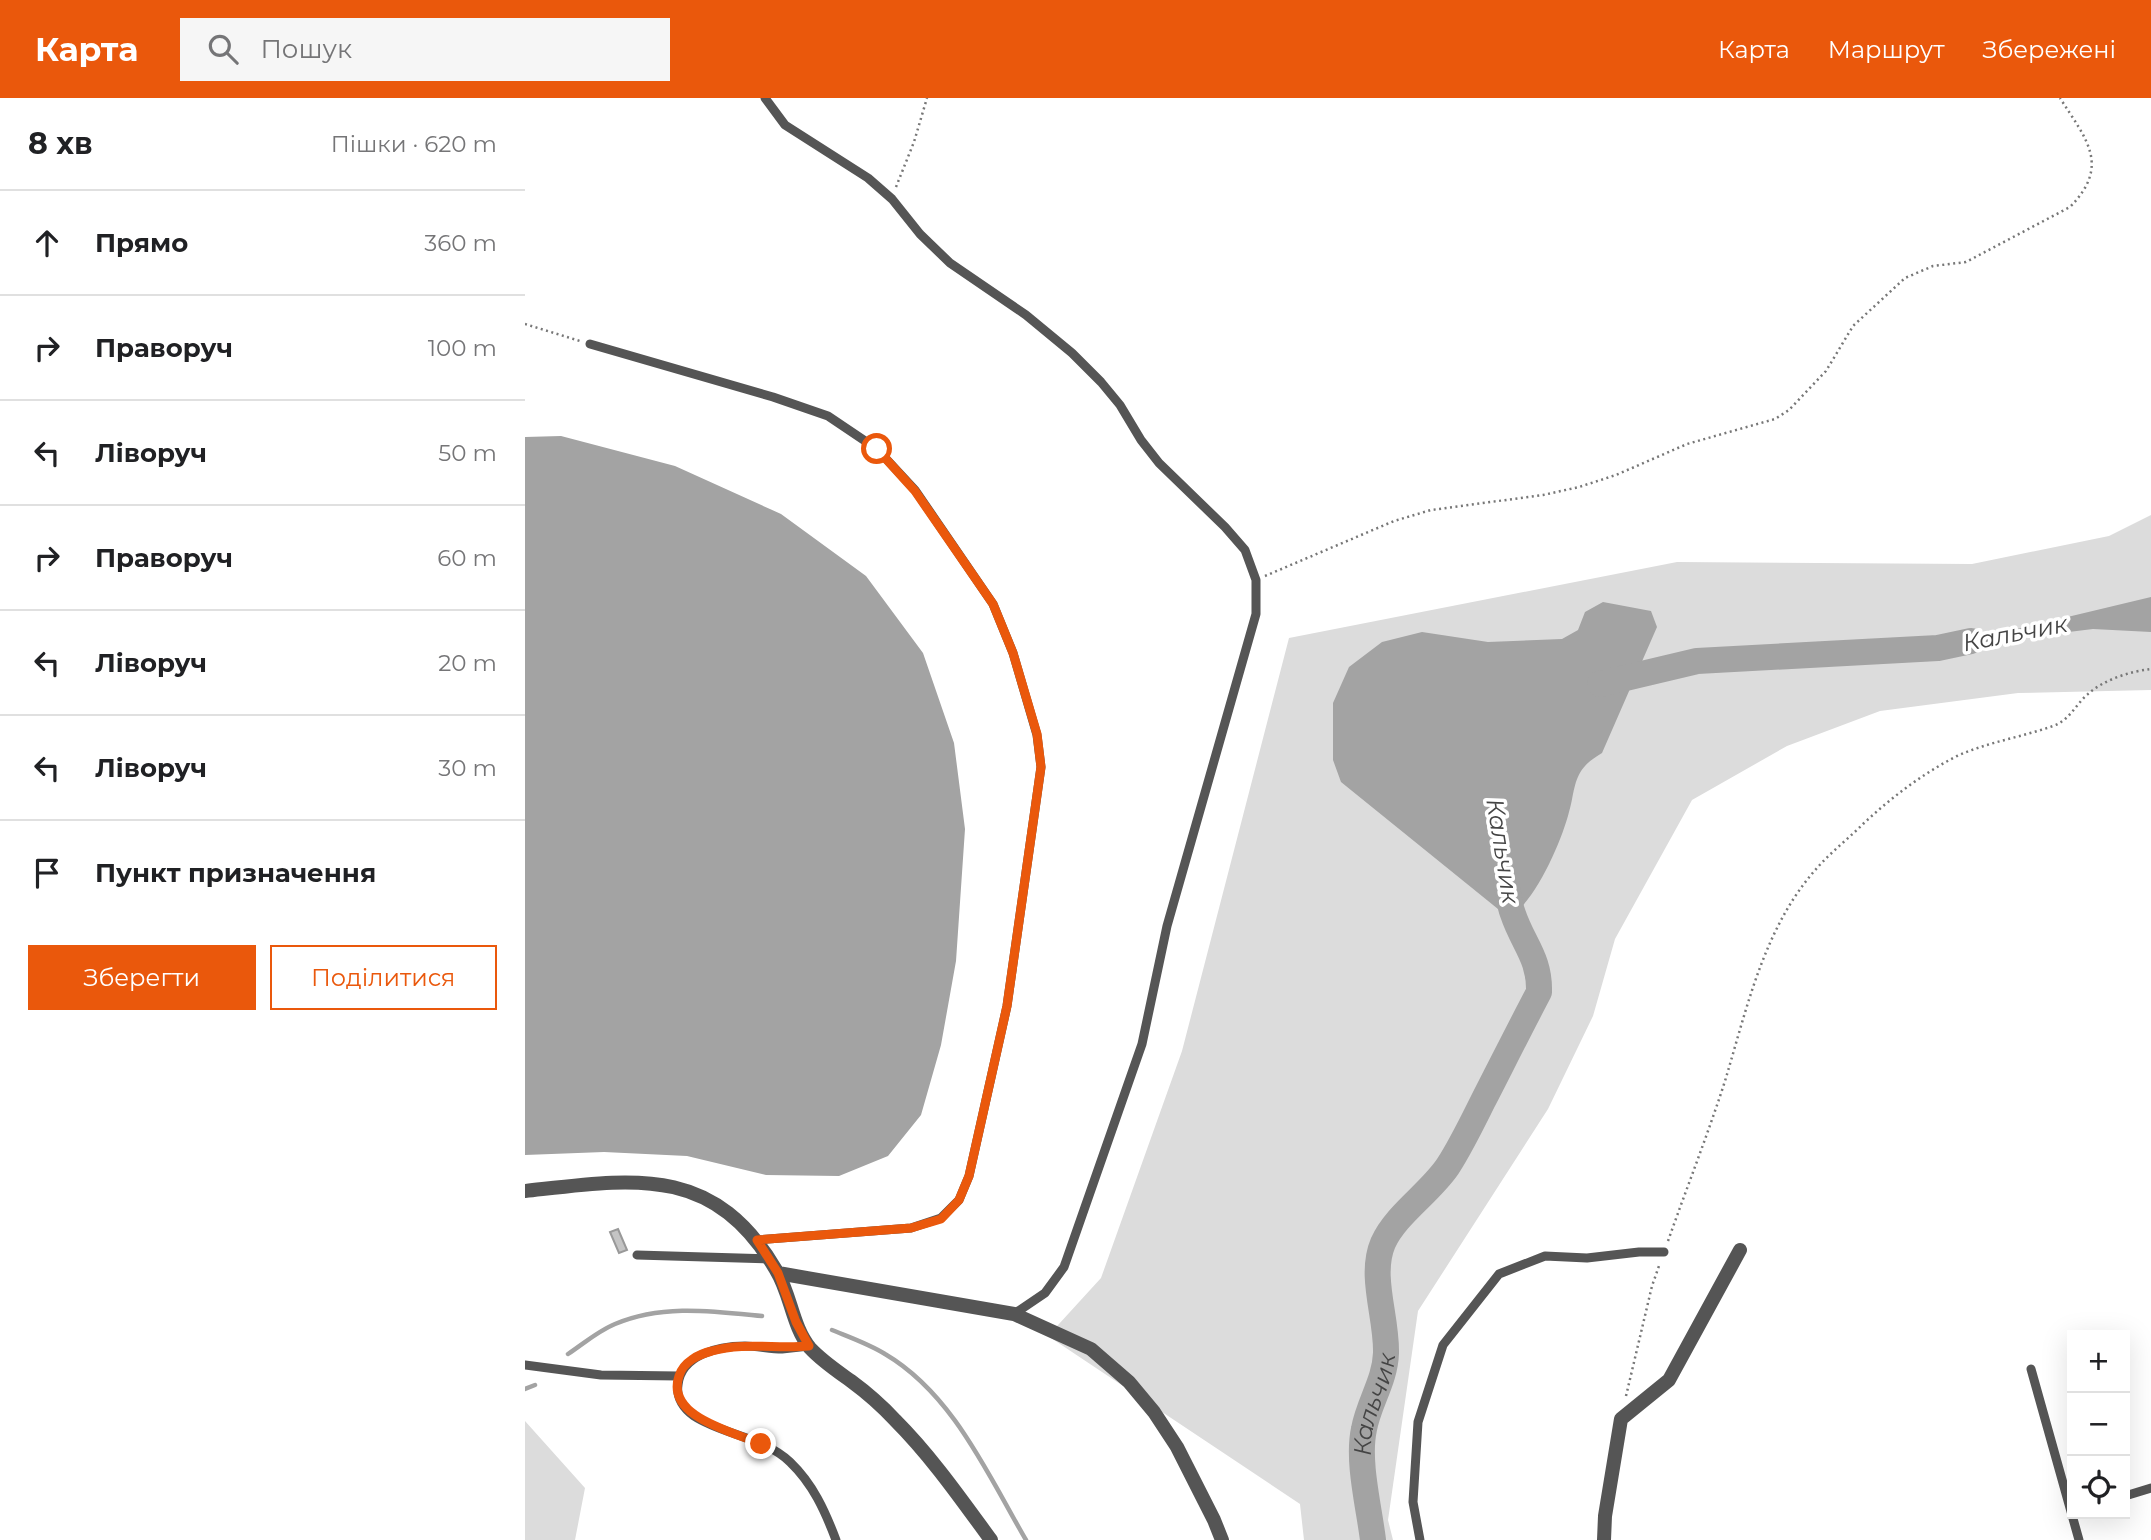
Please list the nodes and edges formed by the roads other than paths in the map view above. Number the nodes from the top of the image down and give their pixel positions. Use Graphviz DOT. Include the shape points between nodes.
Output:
graph roads {
  1 [pos="765,98"];
  2 [pos="590,344"];
  3 [pos="525,1191"];
  4 [pos="757,1240"];
  5 [pos="1740,1250"];
  6 [pos="1664,1252"];
  7 [pos="637,1255"];
  8 [pos="769,1259"];
  9 [pos="778,1273"];
  10 [pos="1014,1314"];
  11 [pos="809,1346"];
  12 [pos="525,1365"];
  13 [pos="2031,1369"];
  14 [pos="679,1376"];
  15 [pos="2151,1488"];
  16 [pos="2130,1494"];
  17 [pos="2067,1496"];
  18 [pos="2073,1519"];
  19 [pos="836,1540"];
  20 [pos="991,1540"];
  21 [pos="1222,1540"];
  22 [pos="1420,1540"];
  23 [pos="1604,1540"];
  24 [pos="2079,1540"];
  1 -- 10 [label="lane" via="785,125 868,178 892,199 950,263 1072,353 1101,382 1159,463 1245,550 1256,580 1256,614 1167,926 1142,1044 1064,1267 1045,1293"];
  2 -- 4 [label="lane" via="828,416 877,449 915,491 993,604 1037,734 1041,767 1007,1006 969,1176 959,1200 941,1219 911,1228"];
  3 -- 4 [label="street" via="605,1182 651,1182 691,1190 724,1208"];
  4 -- 8 [label="street"];
  5 -- 23 [label="street" via="1669,1380 1621,1419"];
  6 -- 22 [label="lane" via="1545,1256 1499,1274 1443,1345 1418,1422 1413,1502"];
  7 -- 8 [label="lane"];
  8 -- 9 [label="street"];
  9 -- 10 [label="street"];
  9 -- 11 [label="street"];
  10 -- 21 [label="street" via="1091,1349 1129,1382 1177,1447"];
  11 -- 14 [label="lane" via="743,1345 710,1351 687,1362"];
  11 -- 20 [label="street" via="895,1419"];
  12 -- 14 [label="lane" via="601,1375"];
  13 -- 17 [label="lane"];
  14 -- 19 [label="lane" via="677,1391 682,1405 695,1416 789,1460 811,1486"];
  15 -- 16 [label="lane"];
  18 -- 24 [label="lane"];
}
